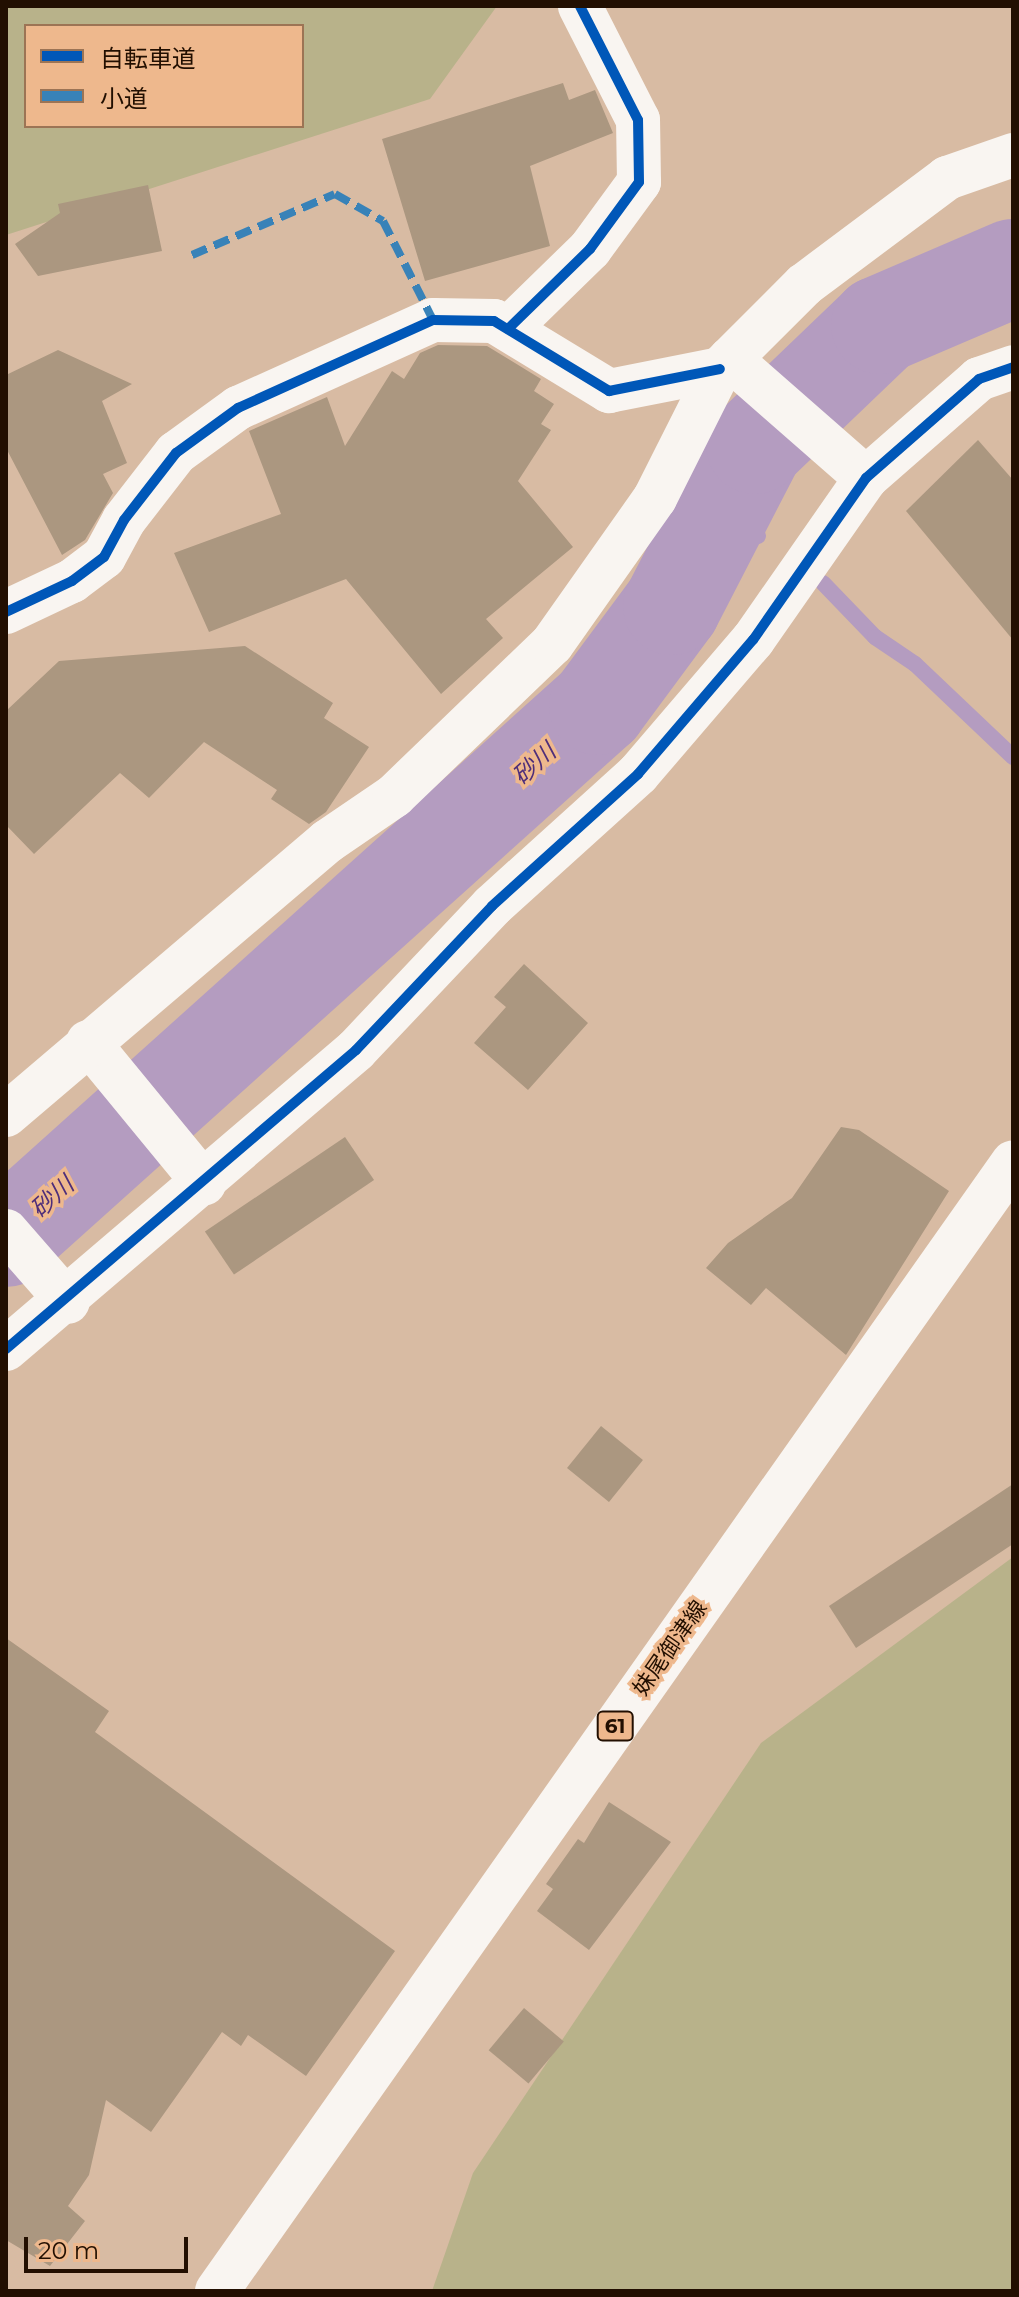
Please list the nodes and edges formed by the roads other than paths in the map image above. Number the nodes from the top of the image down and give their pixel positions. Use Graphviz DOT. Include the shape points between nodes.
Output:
graph roads {
  1 [pos="580,6"];
  2 [pos="1013,155"];
  3 [pos="508,329"];
  4 [pos="725,364"];
  5 [pos="1013,367"];
  6 [pos="866,478"];
  7 [pos="6,612"];
  8 [pos="88,1042"];
  9 [pos="6,1115"];
  10 [pos="1013,1162"];
  11 [pos="204,1183"];
  12 [pos="6,1231"];
  13 [pos="68,1302"];
  14 [pos="6,1349"];
  15 [pos="217,2291"];
  1 -- 3 [label="street" via="638,120 639,182 590,249"];
  2 -- 4 [label="street" via="947,178 804,285"];
  3 -- 4 [label="street" via="609,391"];
  3 -- 7 [label="street" via="494,321 433,320 238,408 176,453 124,520 104,557 72,581"];
  4 -- 6 [label="street"];
  4 -- 8 [label="street" via="655,498 552,644 394,796 328,841"];
  5 -- 6 [label="street" via="979,379"];
  6 -- 11 [label="street" via="753,640 638,774 492,906 356,1050"];
  8 -- 9 [label="street"];
  8 -- 11 [label="street"];
  10 -- 15 [label="street, 妹尾御津線 / 61"];
  11 -- 13 [label="street"];
  12 -- 13 [label="street"];
  13 -- 14 [label="street"];
}
